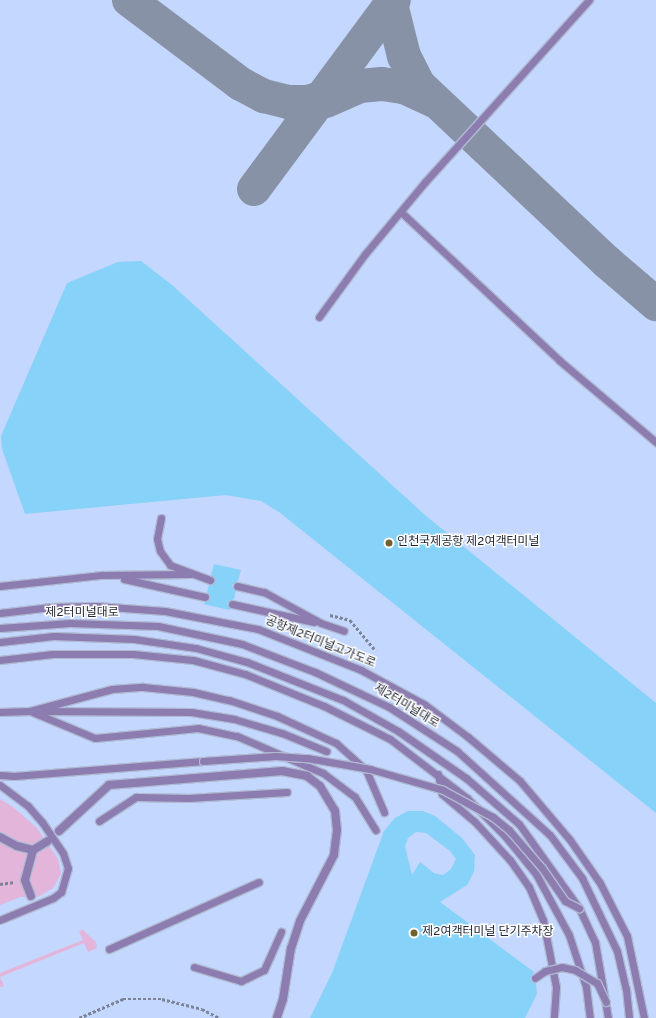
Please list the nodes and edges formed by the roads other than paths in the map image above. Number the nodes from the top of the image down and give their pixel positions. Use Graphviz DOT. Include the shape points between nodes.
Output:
graph roads {
  1 [pos="589,0"];
  2 [pos="401,212"];
  3 [pos="319,317"];
  4 [pos="656,442"];
  5 [pos="161,518"];
  6 [pos="190,574"];
  7 [pos="102,576"];
  8 [pos="210,580"];
  9 [pos="0,586"];
  10 [pos="237,586"];
  11 [pos="205,597"];
  12 [pos="232,604"];
  13 [pos="0,613"];
  14 [pos="321,623"];
  15 [pos="0,628"];
  16 [pos="344,632"];
  17 [pos="0,642"];
  18 [pos="0,660"];
  19 [pos="30,711"];
  20 [pos="0,712"];
  21 [pos="326,751"];
  22 [pos="438,774"];
  23 [pos="0,775"];
  24 [pos="0,785"];
  25 [pos="287,792"];
  26 [pos="384,812"];
  27 [pos="99,821"];
  28 [pos="376,830"];
  29 [pos="59,831"];
  30 [pos="0,837"];
  31 [pos="48,841"];
  32 [pos="33,850"];
  33 [pos="259,882"];
  34 [pos="31,896"];
  35 [pos="579,908"];
  36 [pos="0,920"];
  37 [pos="281,932"];
  38 [pos="109,949"];
  39 [pos="194,967"];
  40 [pos="535,978"];
  41 [pos="606,1002"];
  42 [pos="277,1018"];
  43 [pos="554,1018"];
  44 [pos="590,1018"];
  45 [pos="608,1018"];
  46 [pos="629,1018"];
  47 [pos="644,1018"];
  1 -- 2 [label="lane"];
  2 -- 3 [label="lane"];
  2 -- 4 [label="lane" via="560,361"];
  5 -- 6 [label="lane" via="157,539 160,550 170,565"];
  6 -- 7 [label="lane"];
  6 -- 8 [label="lane"];
  7 -- 9 [label="lane"];
  7 -- 11 [label="lane" via="146,582"];
  10 -- 14 [label="lane" via="264,592"];
  12 -- 14 [label="lane"];
  13 -- 47 [label="lane, 공항제2터미널고가도로" via="51,607 96,606 165,611 258,629 361,670 424,704 520,781 587,864 600,883 627,936"];
  14 -- 16 [label="lane"];
  15 -- 46 [label="lane, 제2터미널대로" via="70,623 158,626 242,644 315,672 389,707 457,751 550,835 582,878 617,951 626,989"];
  17 -- 35 [label="lane" via="54,636 134,639 196,648 247,662 343,700 398,731 466,778 519,824"];
  18 -- 22 [label="lane" via="54,654 133,654 193,660 245,674 324,706 390,739"];
  19 -- 20 [label="lane"];
  19 -- 21 [label="lane" via="191,712 234,719 282,733"];
  19 -- 26 [label="lane" via="112,689 143,686 193,692 229,700 277,716 336,743 366,770"];
  19 -- 28 [label="lane" via="96,738 198,728 237,736 323,773 355,798"];
  22 -- 43 [label="lane" via="442,794 475,822 510,860 529,886 543,920 556,987"];
  22 -- 44 [label="lane" via="489,820 536,874 569,935 586,987"];
  23 -- 35 [label="lane, bridge" via="276,756 308,758 384,773 444,790 488,814 509,830 542,868 565,901"];
  24 -- 36 [label="lane" via="28,806 42,822 63,853 68,868 61,892 53,898"];
  25 -- 27 [label="lane" via="189,798 136,797"];
  29 -- 42 [label="street" via="109,785 282,771 307,776 320,786 335,811 337,830 334,855 300,921 291,948 283,999"];
  30 -- 32 [label="street" via="17,846"];
  31 -- 32 [label="street"];
  32 -- 34 [label="street" via="25,880"];
  33 -- 38 [label="lane"];
  35 -- 41 [label="lane, bridge" via="595,942"];
  37 -- 39 [label="lane" via="264,970 241,981"];
  40 -- 41 [label="lane, bridge" via="546,971 562,967 575,970 596,983"];
  41 -- 45 [label="lane"];
}
